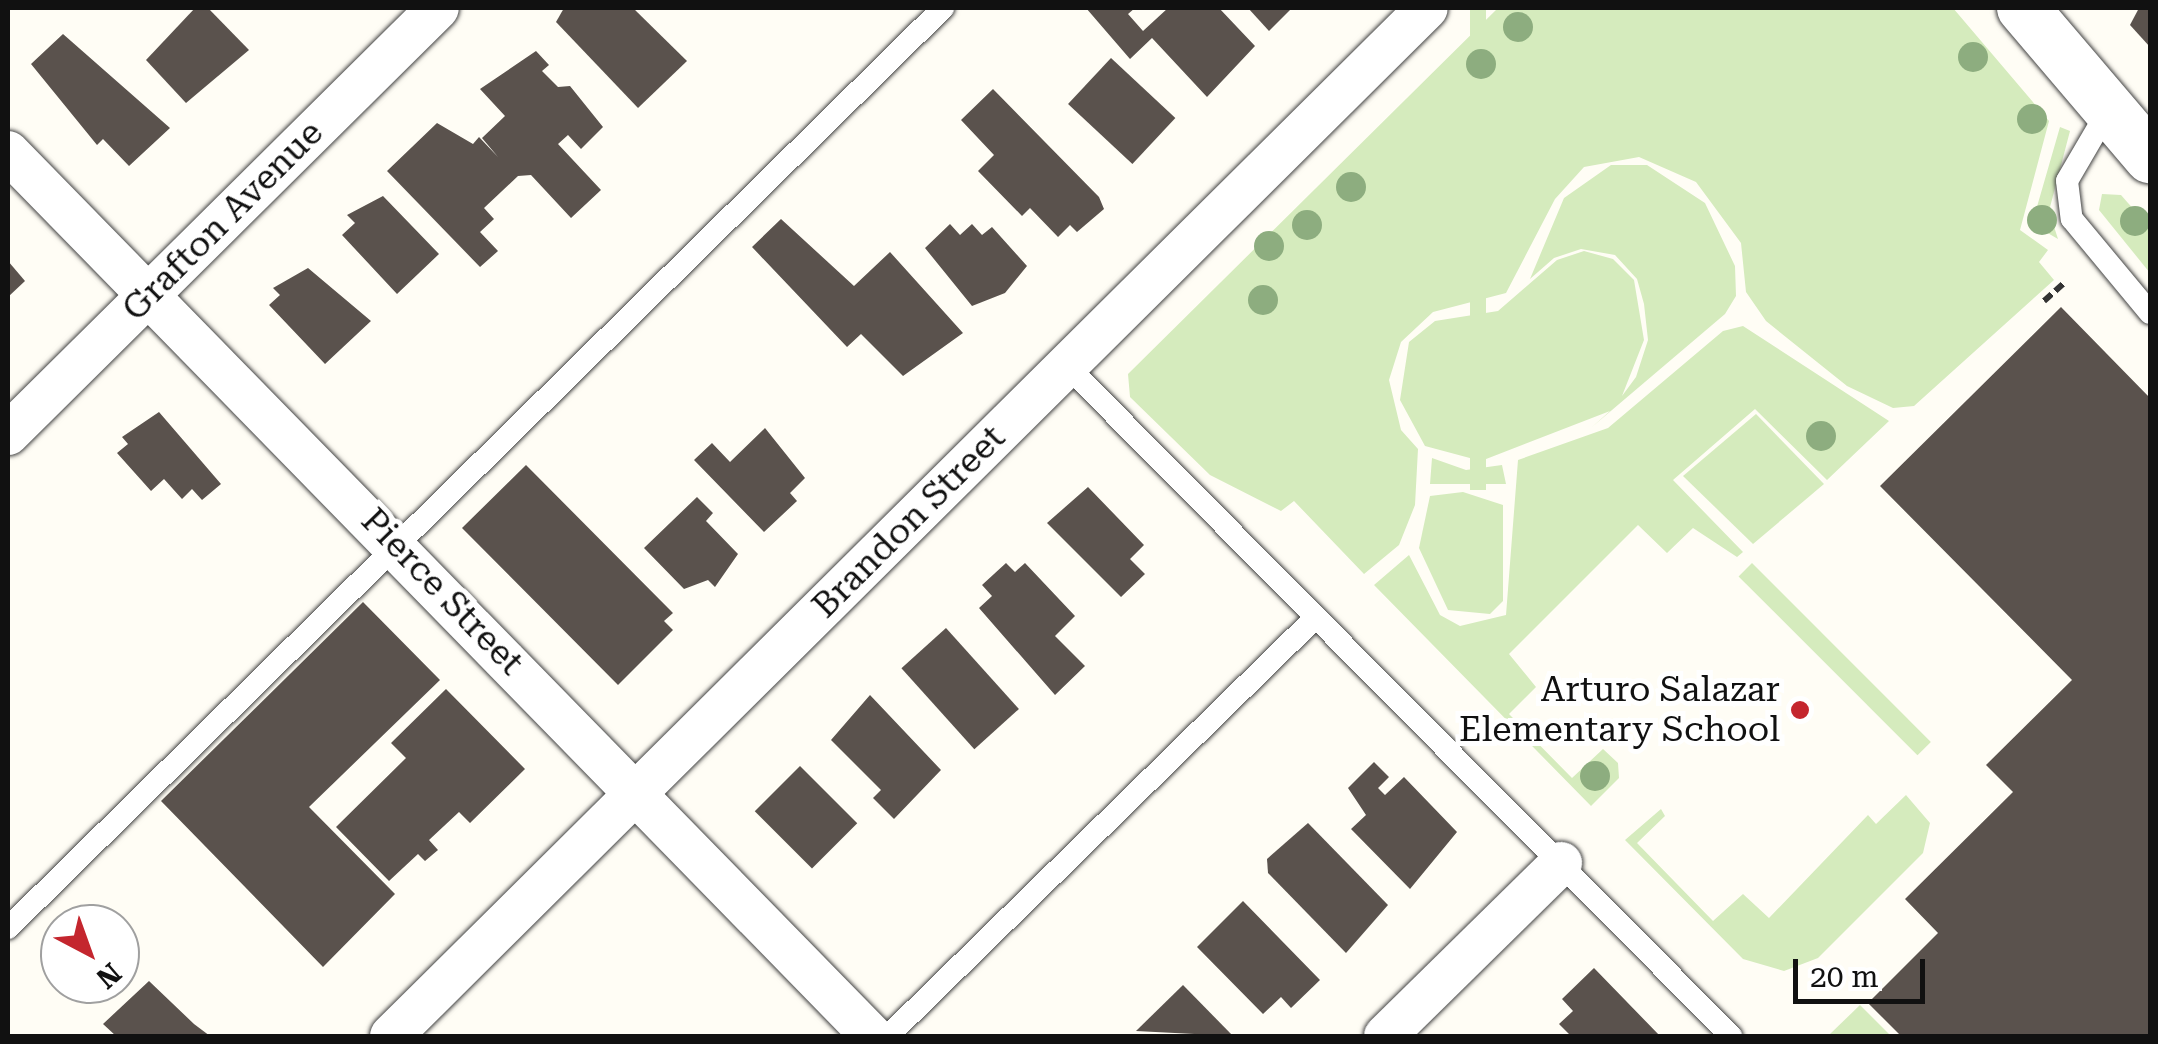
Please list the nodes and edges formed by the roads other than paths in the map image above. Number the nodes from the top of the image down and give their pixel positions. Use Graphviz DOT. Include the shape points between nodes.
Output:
graph roads {
  1 [pos="438,8"];
  2 [pos="943,8"];
  3 [pos="1427,8"];
  4 [pos="2023,8"];
  5 [pos="2109,109"];
  6 [pos="8,152"];
  7 [pos="2150,157"];
  8 [pos="150,294"];
  9 [pos="2150,313"];
  10 [pos="1066,366"];
  11 [pos="8,434"];
  12 [pos="395,543"];
  13 [pos="1316,617"];
  14 [pos="636,793"];
  15 [pos="1561,863"];
  16 [pos="8,928"];
  17 [pos="391,1036"];
  18 [pos="872,1036"];
  19 [pos="888,1036"];
  20 [pos="1385,1036"];
  21 [pos="1731,1036"];
  1 -- 8 [label="street, Grafton Avenue"];
  2 -- 12 [label="lane"];
  3 -- 10 [label="street, Brandon Street"];
  4 -- 5 [label="street"];
  5 -- 7 [label="street"];
  5 -- 9 [label="lane" via="2068,181 2072,219"];
  6 -- 8 [label="street, Pierce Street"];
  8 -- 11 [label="street, Grafton Avenue"];
  8 -- 12 [label="street, Pierce Street"];
  10 -- 13 [label="lane"];
  10 -- 14 [label="street, Brandon Street"];
  12 -- 14 [label="street, Pierce Street"];
  12 -- 16 [label="lane"];
  13 -- 15 [label="lane"];
  13 -- 19 [label="lane"];
  14 -- 17 [label="street, Brandon Street"];
  14 -- 18 [label="street, Pierce Street"];
  15 -- 20 [label="street"];
  15 -- 21 [label="lane"];
}
